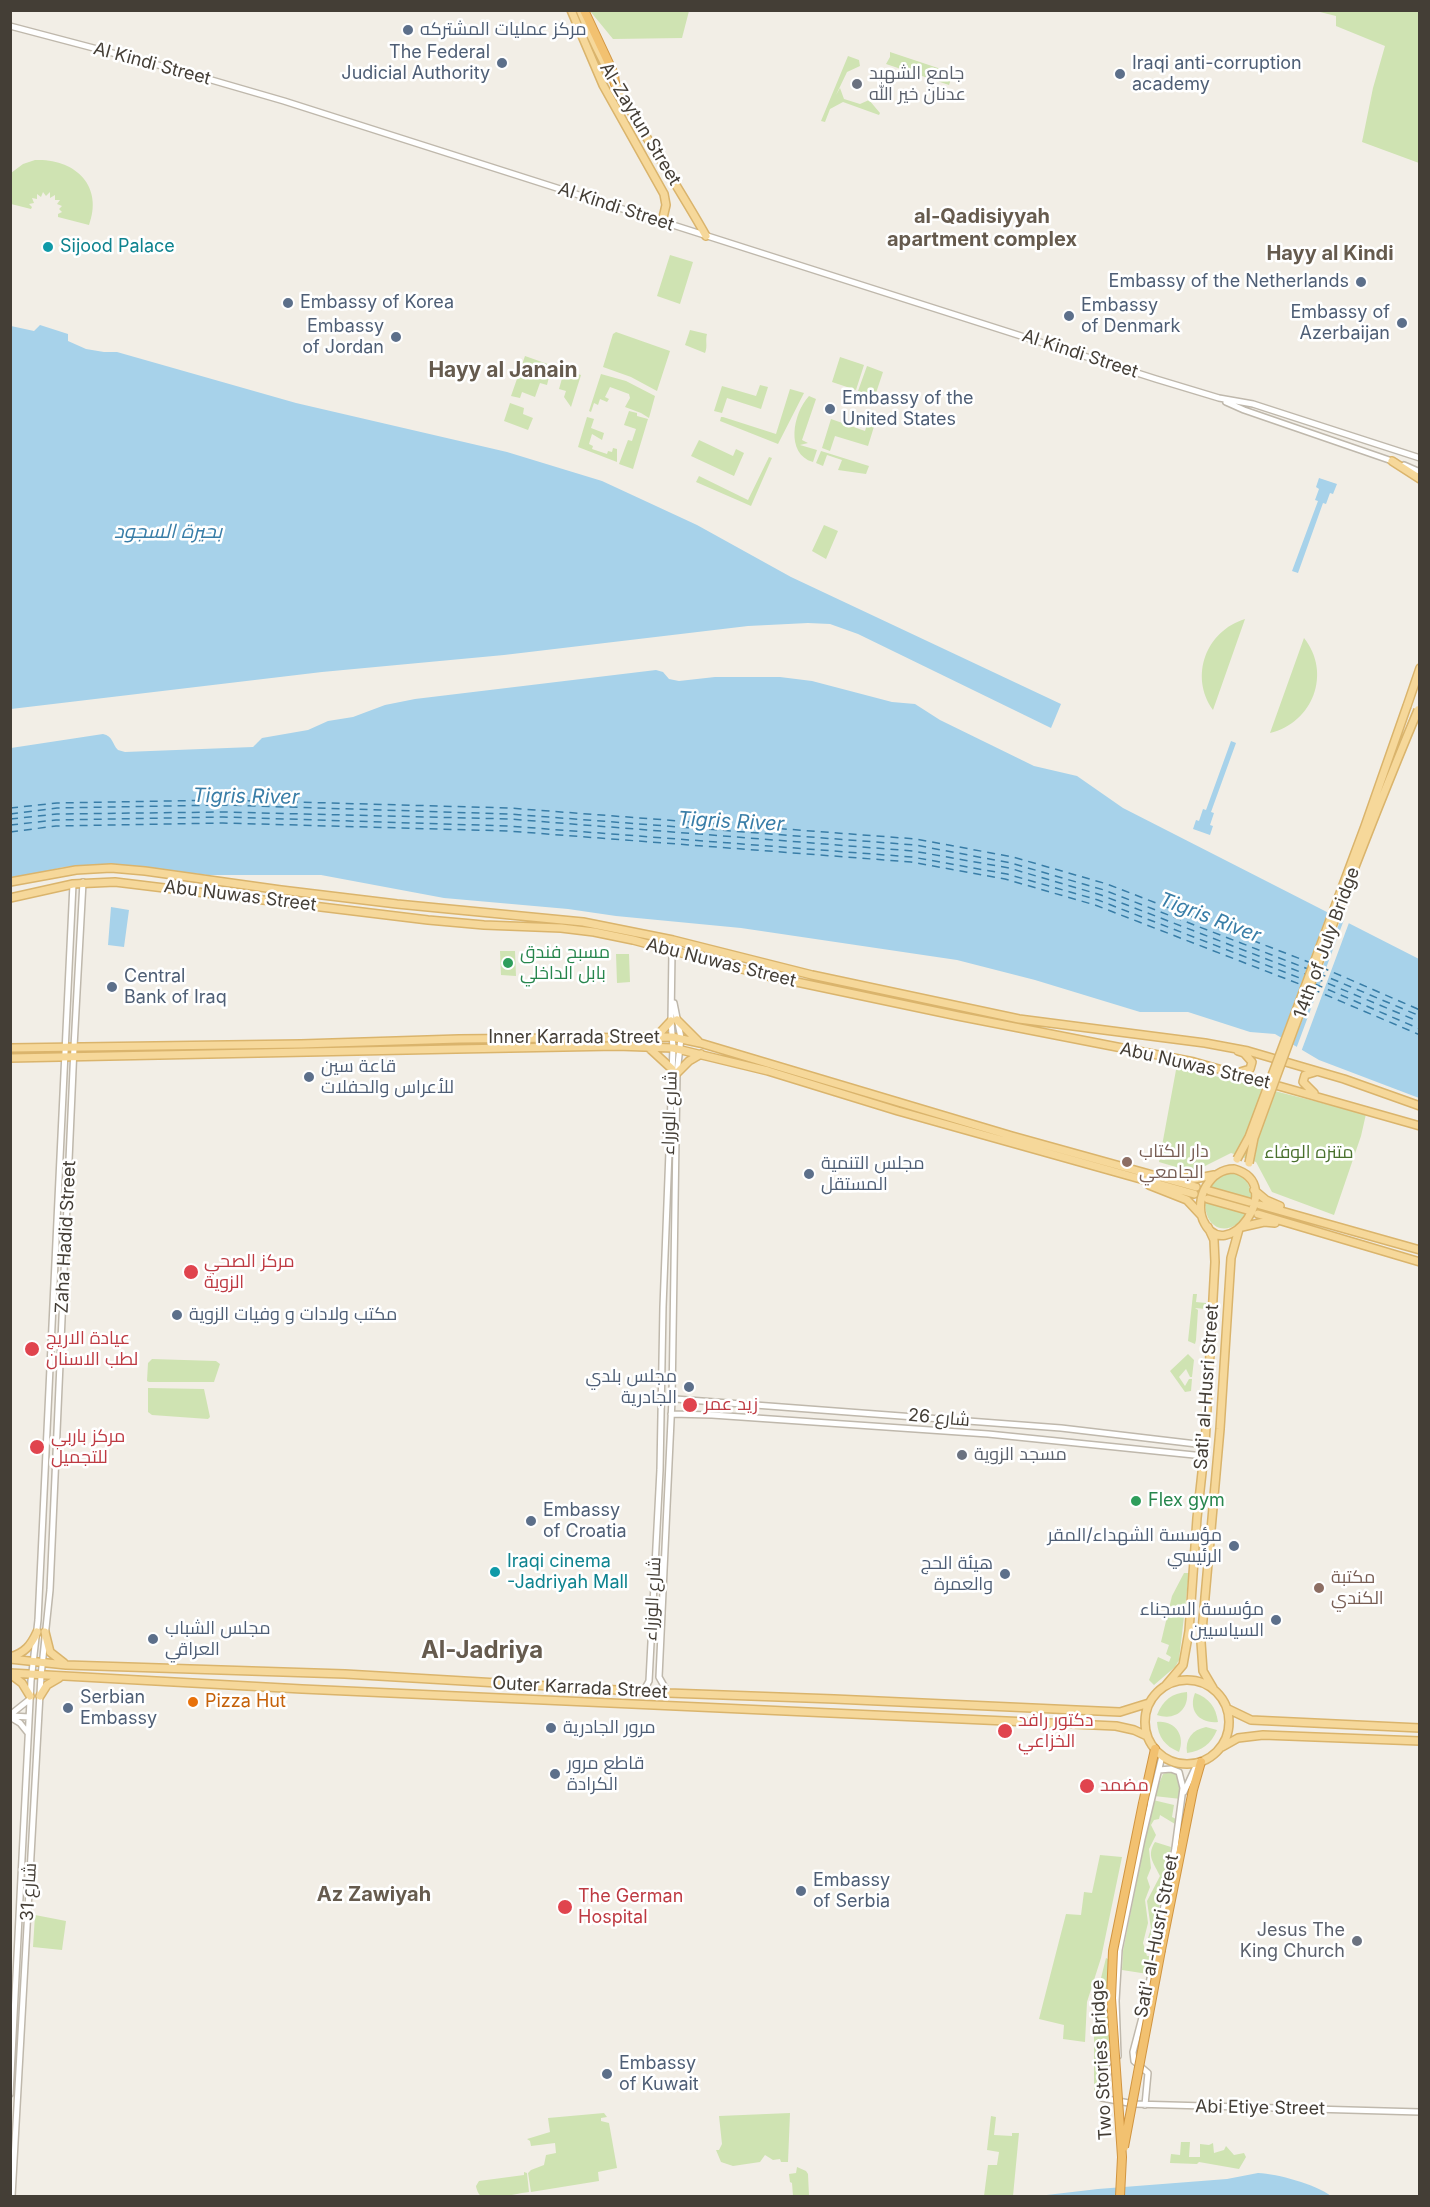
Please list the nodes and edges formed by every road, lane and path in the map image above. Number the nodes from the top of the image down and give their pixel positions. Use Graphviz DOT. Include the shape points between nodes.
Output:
graph roads {
  1 [pos="571,10"];
  2 [pos="582,10"];
  3 [pos="10,26"];
  4 [pos="594,48"];
  5 [pos="615,84"];
  6 [pos="662,222"];
  7 [pos="706,236"];
  8 [pos="1219,399"];
  9 [pos="1291,416"];
  10 [pos="1288,426"];
  11 [pos="1419,458"];
  12 [pos="1392,461"];
  13 [pos="1419,472"];
  14 [pos="1419,479"];
  15 [pos="1419,668"];
  16 [pos="1419,709"];
  17 [pos="10,882"];
  18 [pos="83,882"];
  19 [pos="73,884"];
  20 [pos="10,898"];
  21 [pos="672,951"];
  22 [pos="674,1020"];
  23 [pos="656,1037"];
  24 [pos="672,1037"];
  25 [pos="681,1038"];
  26 [pos="700,1043"];
  27 [pos="1205,1043"];
  28 [pos="302,1044"];
  29 [pos="647,1046"];
  30 [pos="64,1047"];
  31 [pos="74,1047"];
  32 [pos="190,1047"];
  33 [pos="10,1048"];
  34 [pos="676,1048"];
  35 [pos="302,1053"];
  36 [pos="702,1054"];
  37 [pos="190,1055"];
  38 [pos="74,1057"];
  39 [pos="10,1058"];
  40 [pos="63,1058"];
  41 [pos="1217,1068"];
  42 [pos="675,1071"];
  43 [pos="1344,1079"];
  44 [pos="1342,1103"];
  45 [pos="1419,1106"];
  46 [pos="1419,1126"];
  47 [pos="1118,1169"];
  48 [pos="1227,1169"];
  49 [pos="1216,1174"];
  50 [pos="1250,1179"];
  51 [pos="60,1183"];
  52 [pos="69,1184"];
  53 [pos="1254,1190"];
  54 [pos="1195,1191"];
  55 [pos="1249,1202"];
  56 [pos="1260,1205"];
  57 [pos="1246,1210"];
  58 [pos="1258,1214"];
  59 [pos="1202,1217"];
  60 [pos="1208,1227"];
  61 [pos="1342,1227"];
  62 [pos="1241,1228"];
  63 [pos="1342,1239"];
  64 [pos="1419,1250"];
  65 [pos="1419,1262"];
  66 [pos="662,1353"];
  67 [pos="673,1354"];
  68 [pos="662,1398"];
  69 [pos="672,1399"];
  70 [pos="671,1414"];
  71 [pos="971,1421"];
  72 [pos="970,1432"];
  73 [pos="1205,1445"];
  74 [pos="1204,1456"];
  75 [pos="660,1470"];
  76 [pos="669,1472"];
  77 [pos="654,1587"];
  78 [pos="663,1588"];
  79 [pos="41,1632"];
  80 [pos="10,1658"];
  81 [pos="33,1658"];
  82 [pos="43,1659"];
  83 [pos="66,1665"];
  84 [pos="10,1673"];
  85 [pos="31,1675"];
  86 [pos="41,1676"];
  87 [pos="65,1677"];
  88 [pos="398,1677"];
  89 [pos="1166,1685"];
  90 [pos="1213,1688"];
  91 [pos="643,1692"];
  92 [pos="397,1693"];
  93 [pos="668,1693"];
  94 [pos="695,1694"];
  95 [pos="40,1696"];
  96 [pos="30,1697"];
  97 [pos="1149,1703"];
  98 [pos="694,1706"];
  99 [pos="1228,1709"];
  100 [pos="10,1716"];
  101 [pos="29,1717"];
  102 [pos="1419,1728"];
  103 [pos="28,1733"];
  104 [pos="1147,1736"];
  105 [pos="1419,1741"];
  106 [pos="1222,1747"];
  107 [pos="1155,1749"];
  108 [pos="1162,1756"];
  109 [pos="1199,1763"];
  110 [pos="1159,1770"];
  111 [pos="1183,1793"];
  112 [pos="10,2094"];
  113 [pos="1102,2098"];
  114 [pos="1146,2105"];
  115 [pos="1419,2112"];
  116 [pos="1122,2157"];
  117 [pos="12,2196"];
  118 [pos="1120,2196"];
  1 -- 4 [label="main road, Al-Zaytun Street"];
  2 -- 4 [label="highway"];
  3 -- 6 [label="street, Al Kindi Street" via="284,101"];
  4 -- 5 [label="highway" via="614,74"];
  4 -- 6 [label="main road, Al-Zaytun Street" via="603,85 664,194"];
  5 -- 7 [label="main road, Al-Zaytun Street"];
  6 -- 7 [label="street, Al Kindi Street"];
  7 -- 8 [label="street, Al Kindi Street"];
  8 -- 9 [label="street, Al Kindi Street"];
  8 -- 10 [label="street, Al Kindi Street"];
  9 -- 10 [label="street"];
  9 -- 11 [label="street, Al Kindi Street"];
  10 -- 12 [label="street, Al Kindi Street"];
  12 -- 13 [label="street, Al Kindi Street"];
  12 -- 14 [label="main road"];
  15 -- 48 [label="main road, 14th of July Bridge, bridge" via="1365,826 1249,1137"];
  16 -- 50 [label="main road, 14th of July Bridge, bridge" via="1370,828 1258,1128 1248,1163"];
  17 -- 27 [label="main road, Abu Nuwas Street" via="111,868 397,904 582,922 1019,1019"];
  18 -- 19 [label="main road, Abu Nuwas Street"];
  18 -- 21 [label="main road, Abu Nuwas Street" via="135,883 466,924 577,929"];
  18 -- 31 [label="street, Zaha Hadid Street"];
  19 -- 20 [label="main road, Abu Nuwas Street"];
  19 -- 30 [label="street, Zaha Hadid Street"];
  21 -- 22 [label="street, شارع الوزراء"];
  21 -- 41 [label="main road, Abu Nuwas Street" via="768,976"];
  22 -- 23 [label="main road"];
  22 -- 24 [label="street, شارع الوزراء"];
  22 -- 25 [label="street, شارع الوزراء"];
  22 -- 26 [label="main road"];
  23 -- 24 [label="main road, Inner Karrada Street"];
  23 -- 28 [label="main road, Inner Karrada Street"];
  24 -- 25 [label="main road, Inner Karrada Street"];
  24 -- 34 [label="street, شارع الوزراء"];
  25 -- 26 [label="main road, Inner Karrada Street"];
  25 -- 34 [label="street, شارع الوزراء"];
  26 -- 47 [label="main road, Inner Karrada Street"];
  27 -- 41 [label="main road" via="1244,1053 1252,1062 1250,1069 1240,1072"];
  27 -- 43 [label="main road, Abu Nuwas Street" via="1248,1051"];
  28 -- 32 [label="main road, Inner Karrada Street"];
  28 -- 35 [label="main road"];
  29 -- 34 [label="main road, Inner Karrada Street"];
  29 -- 35 [label="main road, Inner Karrada Street"];
  29 -- 42 [label="main road"];
  30 -- 31 [label="main road, Inner Karrada Street"];
  30 -- 33 [label="main road, Inner Karrada Street"];
  30 -- 40 [label="street, Zaha Hadid Street"];
  31 -- 32 [label="main road, Inner Karrada Street"];
  31 -- 38 [label="street, Zaha Hadid Street"];
  32 -- 37 [label="main road"];
  34 -- 36 [label="main road, Inner Karrada Street"];
  34 -- 42 [label="street, شارع الوزراء"];
  35 -- 37 [label="main road, Inner Karrada Street"];
  36 -- 42 [label="main road"];
  36 -- 47 [label="main road, Inner Karrada Street" via="925,1119"];
  37 -- 38 [label="main road, Inner Karrada Street"];
  38 -- 40 [label="main road, Inner Karrada Street"];
  38 -- 52 [label="street, Zaha Hadid Street"];
  39 -- 40 [label="main road, Inner Karrada Street"];
  40 -- 51 [label="street, Zaha Hadid Street"];
  41 -- 44 [label="main road, Abu Nuwas Street"];
  42 -- 66 [label="street, شارع الوزراء"];
  42 -- 67 [label="street, شارع الوزراء"];
  43 -- 44 [label="main road" via="1313,1072 1305,1075 1303,1082 1317,1095"];
  43 -- 45 [label="main road, Abu Nuwas Street"];
  44 -- 46 [label="main road, Abu Nuwas Street"];
  47 -- 49 [label="main road" via="1194,1179"];
  47 -- 54 [label="main road"];
  47 -- 59 [label="main road" via="1187,1200"];
  48 -- 49 [label="main road"];
  48 -- 50 [label="main road" via="1238,1170"];
  49 -- 59 [label="main road" via="1203,1193"];
  50 -- 53 [label="main road"];
  51 -- 52 [label="street"];
  51 -- 79 [label="street, Zaha Hadid Street"];
  52 -- 79 [label="street, Zaha Hadid Street" via="50,1590"];
  53 -- 61 [label="main road" via="1273,1204"];
  53 -- 62 [label="main road" via="1253,1210"];
  55 -- 57 [label="main road" via="1209,1195"];
  56 -- 61 [label="main road"];
  58 -- 63 [label="main road"];
  59 -- 60 [label="main road"];
  60 -- 62 [label="main road" via="1221,1234"];
  60 -- 73 [label="main road, Sati' al-Husri Street" via="1215,1262"];
  61 -- 64 [label="main road"];
  62 -- 63 [label="main road" via="1269,1222"];
  62 -- 90 [label="main road, Sati' al-Husri Street" via="1231,1258 1201,1642 1203,1671"];
  63 -- 65 [label="main road"];
  66 -- 67 [label="street"];
  66 -- 68 [label="street, شارع الوزراء"];
  67 -- 69 [label="street, شارع الوزراء"];
  68 -- 69 [label="street, شارع 26"];
  68 -- 75 [label="street, شارع الوزراء"];
  69 -- 70 [label="street, شارع الوزراء"];
  69 -- 71 [label="street, شارع 26"];
  70 -- 72 [label="street, شارع 26"];
  70 -- 76 [label="street, شارع الوزراء"];
  71 -- 72 [label="street"];
  71 -- 73 [label="street, شارع 26"];
  72 -- 74 [label="street, شارع 26"];
  73 -- 74 [label="main road, Sati' al-Husri Street"];
  74 -- 89 [label="main road, Sati' al-Husri Street" via="1186,1654 1178,1672"];
  75 -- 76 [label="street"];
  75 -- 77 [label="street, شارع الوزراء"];
  76 -- 78 [label="street, شارع الوزراء"];
  77 -- 78 [label="street"];
  77 -- 91 [label="street, شارع الوزراء" via="649,1681"];
  78 -- 93 [label="street, شارع الوزراء" via="659,1677"];
  79 -- 80 [label="main road" via="29,1647"];
  79 -- 81 [label="street, Zaha Hadid Street"];
  79 -- 82 [label="street, Zaha Hadid Street"];
  79 -- 83 [label="main road" via="50,1652"];
  80 -- 81 [label="main road, Outer Karrada Street"];
  81 -- 82 [label="main road, Outer Karrada Street"];
  81 -- 85 [label="street, Zaha Hadid Street"];
  82 -- 83 [label="main road, Outer Karrada Street"];
  82 -- 86 [label="street, Zaha Hadid Street"];
  83 -- 88 [label="main road, Outer Karrada Street"];
  84 -- 85 [label="main road, Outer Karrada Street"];
  84 -- 96 [label="main road"];
  85 -- 86 [label="main road, Outer Karrada Street"];
  85 -- 96 [label="street, شارع 31"];
  86 -- 87 [label="main road, Outer Karrada Street"];
  86 -- 95 [label="street, شارع 31"];
  87 -- 92 [label="main road, Outer Karrada Street"];
  87 -- 95 [label="main road" via="49,1684"];
  88 -- 91 [label="main road, Outer Karrada Street"];
  88 -- 92 [label="main road"];
  89 -- 90 [label="main road" via="1190,1680"];
  89 -- 97 [label="main road"];
  90 -- 99 [label="main road"];
  91 -- 93 [label="main road, Outer Karrada Street"];
  92 -- 98 [label="main road, Outer Karrada Street"];
  93 -- 94 [label="main road, Outer Karrada Street"];
  94 -- 97 [label="main road, Outer Karrada Street" via="1120,1712"];
  94 -- 98 [label="main road"];
  95 -- 117 [label="street, شارع 31"];
  96 -- 100 [label="street"];
  96 -- 101 [label="street, شارع 31"];
  97 -- 104 [label="main road" via="1145,1719"];
  98 -- 104 [label="main road, Outer Karrada Street" via="1116,1726"];
  99 -- 102 [label="main road" via="1251,1720"];
  99 -- 106 [label="main road" via="1228,1735"];
  100 -- 101 [label="street"];
  100 -- 103 [label="street"];
  101 -- 103 [label="street, شارع 31"];
  103 -- 112 [label="street, شارع 31"];
  104 -- 107 [label="main road"];
  105 -- 106 [label="main road" via="1263,1735 1238,1738"];
  106 -- 109 [label="main road"];
  107 -- 108 [label="main road"];
  107 -- 116 [label="highway, Two Stories Bridge, bridge" via="1113,1951 1111,1998"];
  108 -- 109 [label="main road" via="1178,1764"];
  108 -- 110 [label="street, Sati' al-Husri Street"];
  109 -- 111 [label="street, Sati' al-Husri Street"];
  109 -- 116 [label="highway, Two Stories Bridge, bridge"];
  110 -- 111 [label="street" via="1179,1772"];
  110 -- 113 [label="street, Sati' al-Husri Street" via="1119,1950 1118,2058 1108,2073"];
  111 -- 114 [label="street, Sati' al-Husri Street" via="1133,2052 1134,2061 1148,2073"];
  113 -- 114 [label="street, Abi Etiye Street"];
  114 -- 115 [label="street, Abi Etiye Street"];
  116 -- 118 [label="highway, Two Stories Bridge, bridge"];
}
